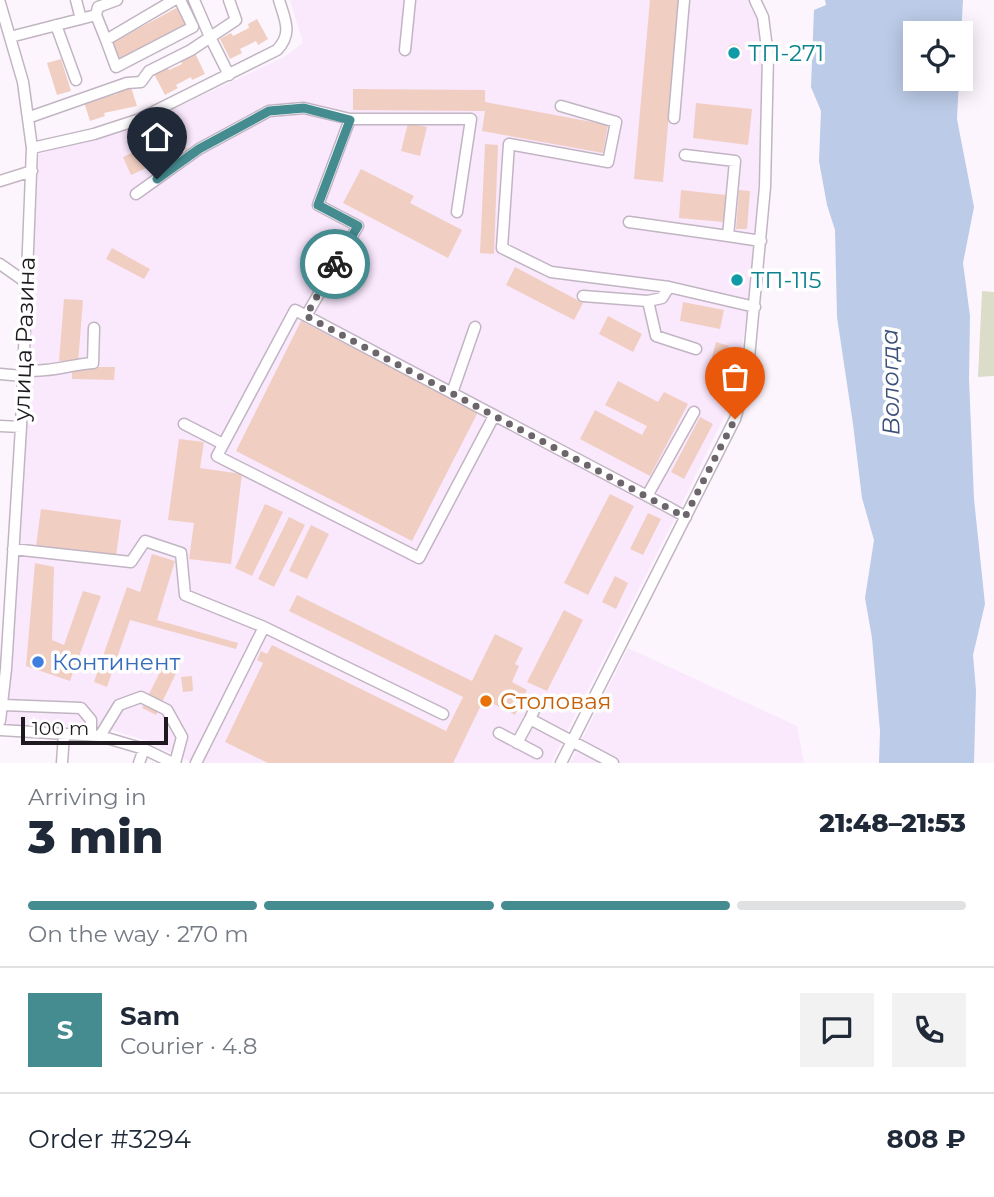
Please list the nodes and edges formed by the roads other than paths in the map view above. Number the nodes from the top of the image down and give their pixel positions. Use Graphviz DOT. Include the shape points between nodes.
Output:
graph roads {
  1 [pos="76,0"];
  2 [pos="117,0"];
  3 [pos="174,0"];
  4 [pos="180,0"];
  5 [pos="194,0"];
  6 [pos="229,0"];
  7 [pos="279,0"];
  8 [pos="410,0"];
  9 [pos="684,0"];
  10 [pos="755,0"];
  11 [pos="0,4"];
  12 [pos="96,7"];
  13 [pos="81,19"];
  14 [pos="56,25"];
  15 [pos="10,37"];
  16 [pos="209,37"];
  17 [pos="106,40"];
  18 [pos="405,50"];
  19 [pos="229,75"];
  20 [pos="76,80"];
  21 [pos="561,106"];
  22 [pos="30,117"];
  23 [pos="674,118"];
  24 [pos="350,120"];
  25 [pos="32,148"];
  26 [pos="685,155"];
  27 [pos="32,170"];
  28 [pos="0,181"];
  29 [pos="136,194"];
  30 [pos="457,212"];
  31 [pos="629,222"];
  32 [pos="728,236"];
  33 [pos="761,241"];
  34 [pos="0,264"];
  35 [pos="27,283"];
  36 [pos="669,287"];
  37 [pos="583,296"];
  38 [pos="648,301"];
  39 [pos="755,307"];
  40 [pos="306,316"];
  41 [pos="475,327"];
  42 [pos="94,328"];
  43 [pos="696,348"];
  44 [pos="23,373"];
  45 [pos="0,374"];
  46 [pos="452,393"];
  47 [pos="694,412"];
  48 [pos="494,415"];
  49 [pos="184,424"];
  50 [pos="0,426"];
  51 [pos="21,427"];
  52 [pos="223,444"];
  53 [pos="647,496"];
  54 [pos="685,517"];
  55 [pos="13,549"];
  56 [pos="5,601"];
  57 [pos="264,627"];
  58 [pos="3,705"];
  59 [pos="536,706"];
  60 [pos="443,713"];
  61 [pos="530,719"];
  62 [pos="0,721"];
  63 [pos="0,730"];
  64 [pos="499,733"];
  65 [pos="64,734"];
  66 [pos="96,736"];
  67 [pos="572,741"];
  68 [pos="517,743"];
  69 [pos="144,749"];
  70 [pos="537,753"];
  71 [pos="62,763"];
  72 [pos="139,763"];
  73 [pos="174,763"];
  74 [pos="196,763"];
  75 [pos="561,763"];
  76 [pos="613,763"];
  1 -- 13 [label="street"];
  2 -- 12 [label="street"];
  3 -- 17 [label="street"];
  4 -- 17 [label="street" via="193,27 116,67"];
  5 -- 16 [label="street"];
  6 -- 16 [label="street" via="236,20"];
  7 -- 19 [label="street" via="287,26 286,41"];
  8 -- 18 [label="street"];
  9 -- 23 [label="street"];
  10 -- 33 [label="street" via="763,17 768,56"];
  11 -- 15 [label="street, улица Разина"];
  12 -- 13 [label="street"];
  12 -- 17 [label="street"];
  13 -- 14 [label="street"];
  14 -- 15 [label="street"];
  14 -- 20 [label="street"];
  15 -- 22 [label="street, улица Разина"];
  16 -- 19 [label="street"];
  16 -- 22 [label="street" via="149,71 141,82"];
  19 -- 25 [label="street" via="137,120"];
  21 -- 36 [label="street" via="616,122 608,162 509,144 502,248 551,272"];
  22 -- 25 [label="street, улица Разина"];
  24 -- 29 [label="street" via="304,108 269,111 199,149"];
  24 -- 30 [label="street" via="471,119"];
  24 -- 40 [label="street" via="318,205 358,226"];
  25 -- 27 [label="street, улица Разина"];
  26 -- 32 [label="street" via="736,161"];
  27 -- 28 [label="street"];
  27 -- 35 [label="street, улица Разина"];
  31 -- 32 [label="street"];
  32 -- 33 [label="street"];
  33 -- 39 [label="street"];
  34 -- 35 [label="street"];
  35 -- 44 [label="street, улица Разина"];
  36 -- 38 [label="street" via="662,298"];
  36 -- 39 [label="street"];
  37 -- 38 [label="street"];
  38 -- 43 [label="street" via="656,336"];
  39 -- 54 [label="street" via="747,379 735,419"];
  40 -- 46 [label="street"];
  40 -- 52 [label="street" via="295,310"];
  41 -- 46 [label="street"];
  42 -- 44 [label="street" via="93,363"];
  44 -- 45 [label="street"];
  44 -- 51 [label="street, улица Разина"];
  46 -- 48 [label="street"];
  47 -- 53 [label="street"];
  48 -- 52 [label="street" via="419,558 217,456"];
  48 -- 53 [label="street"];
  49 -- 52 [label="street"];
  50 -- 51 [label="street"];
  51 -- 55 [label="street, улица Разина"];
  53 -- 54 [label="street"];
  54 -- 67 [label="street"];
  55 -- 56 [label="street, улица Разина"];
  55 -- 57 [label="street" via="131,562 145,541 181,553 185,595"];
  56 -- 58 [label="street, улица Разина"];
  57 -- 60 [label="street"];
  57 -- 74 [label="street"];
  58 -- 62 [label="street, улица Разина"];
  58 -- 66 [label="street" via="81,708"];
  59 -- 61 [label="street"];
  61 -- 67 [label="street"];
  61 -- 68 [label="street"];
  63 -- 65 [label="street"];
  64 -- 68 [label="street"];
  65 -- 66 [label="street"];
  65 -- 71 [label="street"];
  66 -- 69 [label="street"];
  66 -- 73 [label="street" via="119,705 141,697 167,710 182,737"];
  67 -- 75 [label="street"];
  67 -- 76 [label="street"];
  68 -- 70 [label="street"];
  69 -- 72 [label="street"];
  69 -- 73 [label="street"];
}
